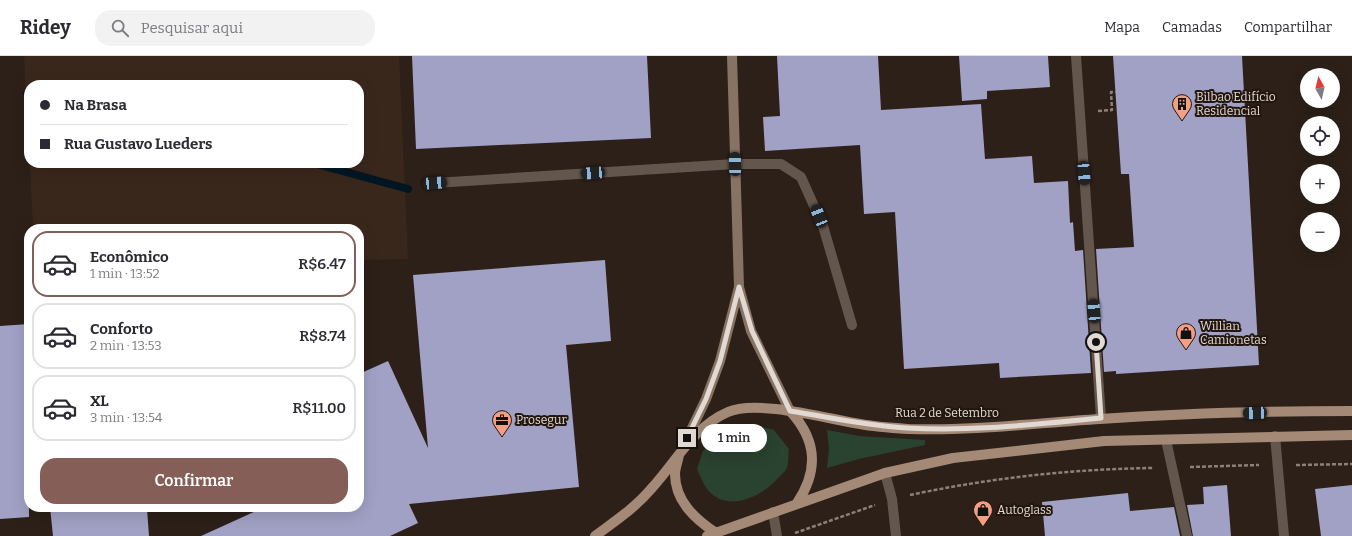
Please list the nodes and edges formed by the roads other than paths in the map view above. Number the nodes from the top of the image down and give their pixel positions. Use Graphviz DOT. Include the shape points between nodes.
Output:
graph roads {
  1 [pos="732,56"];
  2 [pos="1076,56"];
  3 [pos="735,164"];
  4 [pos="435,183"];
  5 [pos="739,287"];
  6 [pos="852,325"];
  7 [pos="790,411"];
  8 [pos="1352,411"];
  9 [pos="1101,418"];
  10 [pos="1352,435"];
  11 [pos="1275,436"];
  12 [pos="1166,440"];
  13 [pos="680,451"];
  14 [pos="885,473"];
  15 [pos="796,503"];
  16 [pos="773,512"];
  17 [pos="713,535"];
  18 [pos="595,536"];
  19 [pos="777,536"];
  20 [pos="896,536"];
  21 [pos="1187,536"];
  22 [pos="1284,536"];
  1 -- 3 [label="main road"];
  2 -- 9 [label="street"];
  3 -- 4 [label="street"];
  3 -- 5 [label="main road"];
  3 -- 6 [label="street" via="781,164 801,177 823,226"];
  5 -- 7 [label="main road" via="752,331"];
  5 -- 13 [label="main road" via="720,361 706,399"];
  7 -- 9 [label="main road, Rua 2 de Setembro" via="861,424 908,428 990,427"];
  7 -- 13 [label="main road, Rua 2 de Setembro" via="758,408 729,411 707,424"];
  7 -- 15 [label="main road" via="800,422 812,448 810,477 805,491"];
  8 -- 9 [label="main road, Rua 2 de Setembro"];
  10 -- 11 [label="main road"];
  11 -- 12 [label="main road"];
  11 -- 22 [label="street"];
  12 -- 14 [label="main road" via="1104,441 953,458"];
  12 -- 21 [label="street"];
  13 -- 17 [label="main road" via="675,473 679,492 688,510"];
  13 -- 18 [label="main road, Rua 2 de Setembro" via="654,487 635,507"];
  14 -- 15 [label="main road"];
  14 -- 20 [label="street" via="892,499"];
  15 -- 16 [label="main road"];
  16 -- 17 [label="main road"];
  16 -- 19 [label="street"];
}
